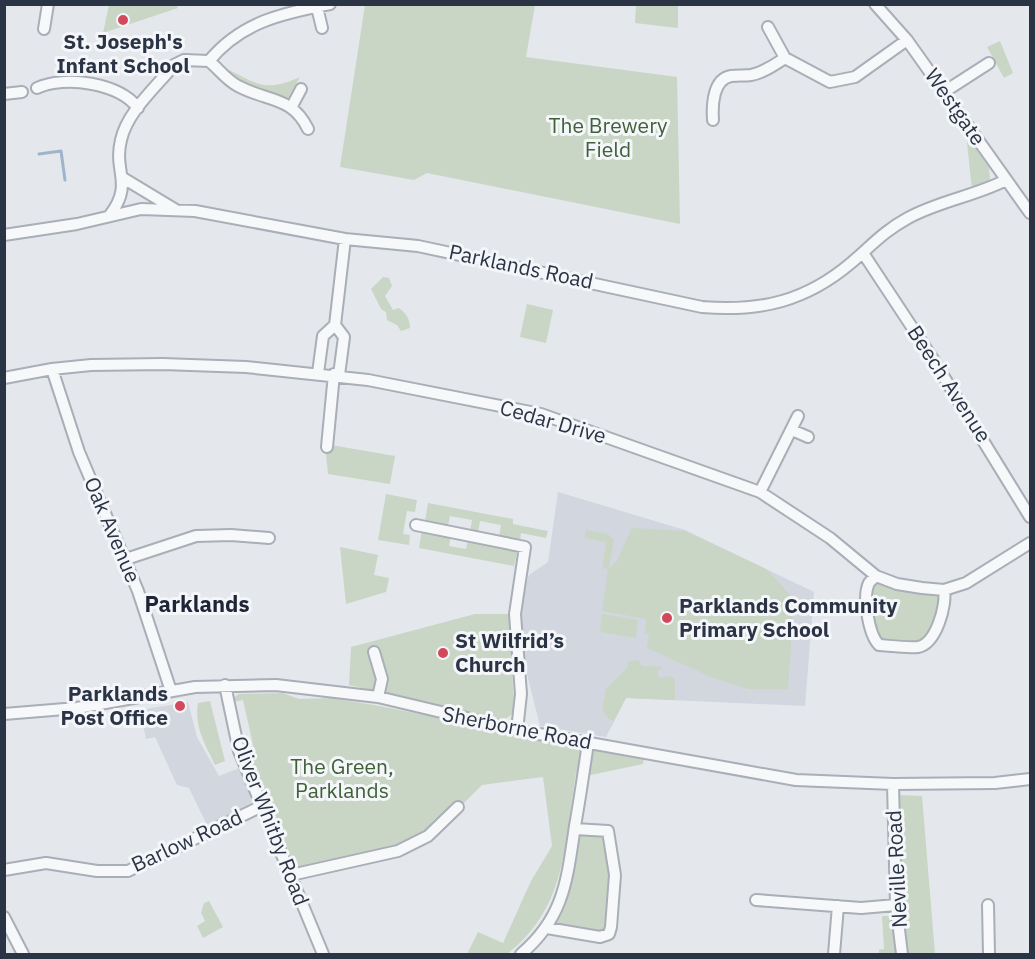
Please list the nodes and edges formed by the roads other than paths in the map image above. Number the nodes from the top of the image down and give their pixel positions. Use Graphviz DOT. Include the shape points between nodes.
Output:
graph roads {
  1 [pos="48,4"];
  2 [pos="330,4"];
  3 [pos="875,4"];
  4 [pos="317,7"];
  5 [pos="768,27"];
  6 [pos="322,28"];
  7 [pos="44,29"];
  8 [pos="907,39"];
  9 [pos="785,58"];
  10 [pos="209,61"];
  11 [pos="989,63"];
  12 [pos="37,88"];
  13 [pos="301,89"];
  14 [pos="22,92"];
  15 [pos="944,92"];
  16 [pos="4,93"];
  17 [pos="292,106"];
  18 [pos="138,108"];
  19 [pos="713,120"];
  20 [pos="308,129"];
  21 [pos="123,178"];
  22 [pos="1006,180"];
  23 [pos="176,210"];
  24 [pos="1030,213"];
  25 [pos="110,215"];
  26 [pos="4,235"];
  27 [pos="345,239"];
  28 [pos="863,254"];
  29 [pos="335,325"];
  30 [pos="52,369"];
  31 [pos="318,373"];
  32 [pos="337,375"];
  33 [pos="4,378"];
  34 [pos="798,416"];
  35 [pos="792,430"];
  36 [pos="808,437"];
  37 [pos="327,447"];
  38 [pos="760,492"];
  39 [pos="1030,517"];
  40 [pos="416,525"];
  41 [pos="269,538"];
  42 [pos="1030,543"];
  43 [pos="126,559"];
  44 [pos="876,576"];
  45 [pos="944,590"];
  46 [pos="374,652"];
  47 [pos="225,685"];
  48 [pos="171,691"];
  49 [pos="378,697"];
  50 [pos="4,714"];
  51 [pos="517,730"];
  52 [pos="588,743"];
  53 [pos="1030,779"];
  54 [pos="893,784"];
  55 [pos="262,806"];
  56 [pos="458,807"];
  57 [pos="575,829"];
  58 [pos="4,870"];
  59 [pos="291,875"];
  60 [pos="756,900"];
  61 [pos="896,905"];
  62 [pos="988,905"];
  63 [pos="838,906"];
  64 [pos="4,917"];
  65 [pos="547,928"];
  66 [pos="23,954"];
  67 [pos="323,954"];
  68 [pos="521,954"];
  69 [pos="834,954"];
  70 [pos="902,954"];
  71 [pos="989,954"];
  1 -- 7 [label="street"];
  2 -- 4 [label="street"];
  3 -- 8 [label="street, Westgate"];
  4 -- 6 [label="street"];
  4 -- 10 [label="street" via="277,14 238,33"];
  5 -- 9 [label="street"];
  8 -- 9 [label="street" via="855,77 839,82 821,79"];
  8 -- 15 [label="street, Westgate"];
  9 -- 19 [label="street" via="766,70 729,76 722,81 712,99"];
  10 -- 17 [label="street" via="236,85"];
  10 -- 18 [label="street" via="179,61"];
  11 -- 15 [label="street"];
  12 -- 18 [label="street" via="49,83 94,85 123,92"];
  13 -- 17 [label="street"];
  14 -- 16 [label="street"];
  15 -- 22 [label="street, Westgate"];
  17 -- 20 [label="street"];
  18 -- 21 [label="street" via="121,139 119,165"];
  21 -- 23 [label="street"];
  21 -- 25 [label="street" via="123,189"];
  22 -- 24 [label="street, Westgate"];
  22 -- 28 [label="street, Parklands Road" via="910,217 878,236"];
  23 -- 25 [label="street, Parklands Road" via="141,209"];
  23 -- 27 [label="street, Parklands Road"];
  25 -- 26 [label="street, Parklands Road"];
  27 -- 28 [label="street, Parklands Road" via="417,246 702,307 728,309 793,300 823,284"];
  27 -- 29 [label="street"];
  28 -- 39 [label="street, Beech Avenue"];
  29 -- 31 [label="street" via="323,336"];
  29 -- 32 [label="street" via="344,337"];
  30 -- 31 [label="street, Cedar Drive" via="163,364"];
  30 -- 33 [label="street, Cedar Drive"];
  30 -- 43 [label="street, Oak Avenue" via="79,452"];
  31 -- 32 [label="street, Cedar Drive"];
  32 -- 37 [label="street"];
  32 -- 38 [label="street, Cedar Drive" via="541,414"];
  34 -- 35 [label="street"];
  35 -- 36 [label="street"];
  35 -- 38 [label="street"];
  38 -- 44 [label="street, Cedar Drive" via="830,538"];
  40 -- 51 [label="street" via="525,547 515,614 521,694"];
  41 -- 43 [label="street" via="196,536"];
  42 -- 45 [label="street, Cedar Drive" via="966,583"];
  43 -- 48 [label="street, Oak Avenue"];
  44 -- 45 [label="street, Cedar Drive" via="897,584"];
  44 -- 45 [label="street" via="869,583 867,597 874,639 879,645 920,647 929,642 945,610"];
  46 -- 49 [label="street" via="382,679"];
  47 -- 48 [label="street, Sherborne Road"];
  47 -- 49 [label="street, Sherborne Road" via="276,685"];
  47 -- 55 [label="street, Oliver Whitby Road" via="239,751"];
  48 -- 50 [label="street, Sherborne Road" via="77,708"];
  49 -- 51 [label="street, Sherborne Road"];
  51 -- 52 [label="street, Sherborne Road"];
  52 -- 54 [label="street, Sherborne Road" via="795,780"];
  52 -- 57 [label="street"];
  53 -- 54 [label="street, Sherborne Road"];
  54 -- 61 [label="street, Neville Road"];
  55 -- 58 [label="street, Barlow Road" via="128,871 97,871 46,863"];
  55 -- 59 [label="street, Oliver Whitby Road"];
  56 -- 59 [label="street" via="428,836 398,851"];
  57 -- 65 [label="street" via="567,884"];
  57 -- 65 [label="street" via="608,831 615,875 611,927 609,934 600,937"];
  59 -- 67 [label="street, Oliver Whitby Road"];
  60 -- 63 [label="street"];
  61 -- 63 [label="street"];
  61 -- 70 [label="street, Neville Road"];
  62 -- 71 [label="street"];
  63 -- 69 [label="street"];
  64 -- 66 [label="street"];
  65 -- 68 [label="street"];
}
